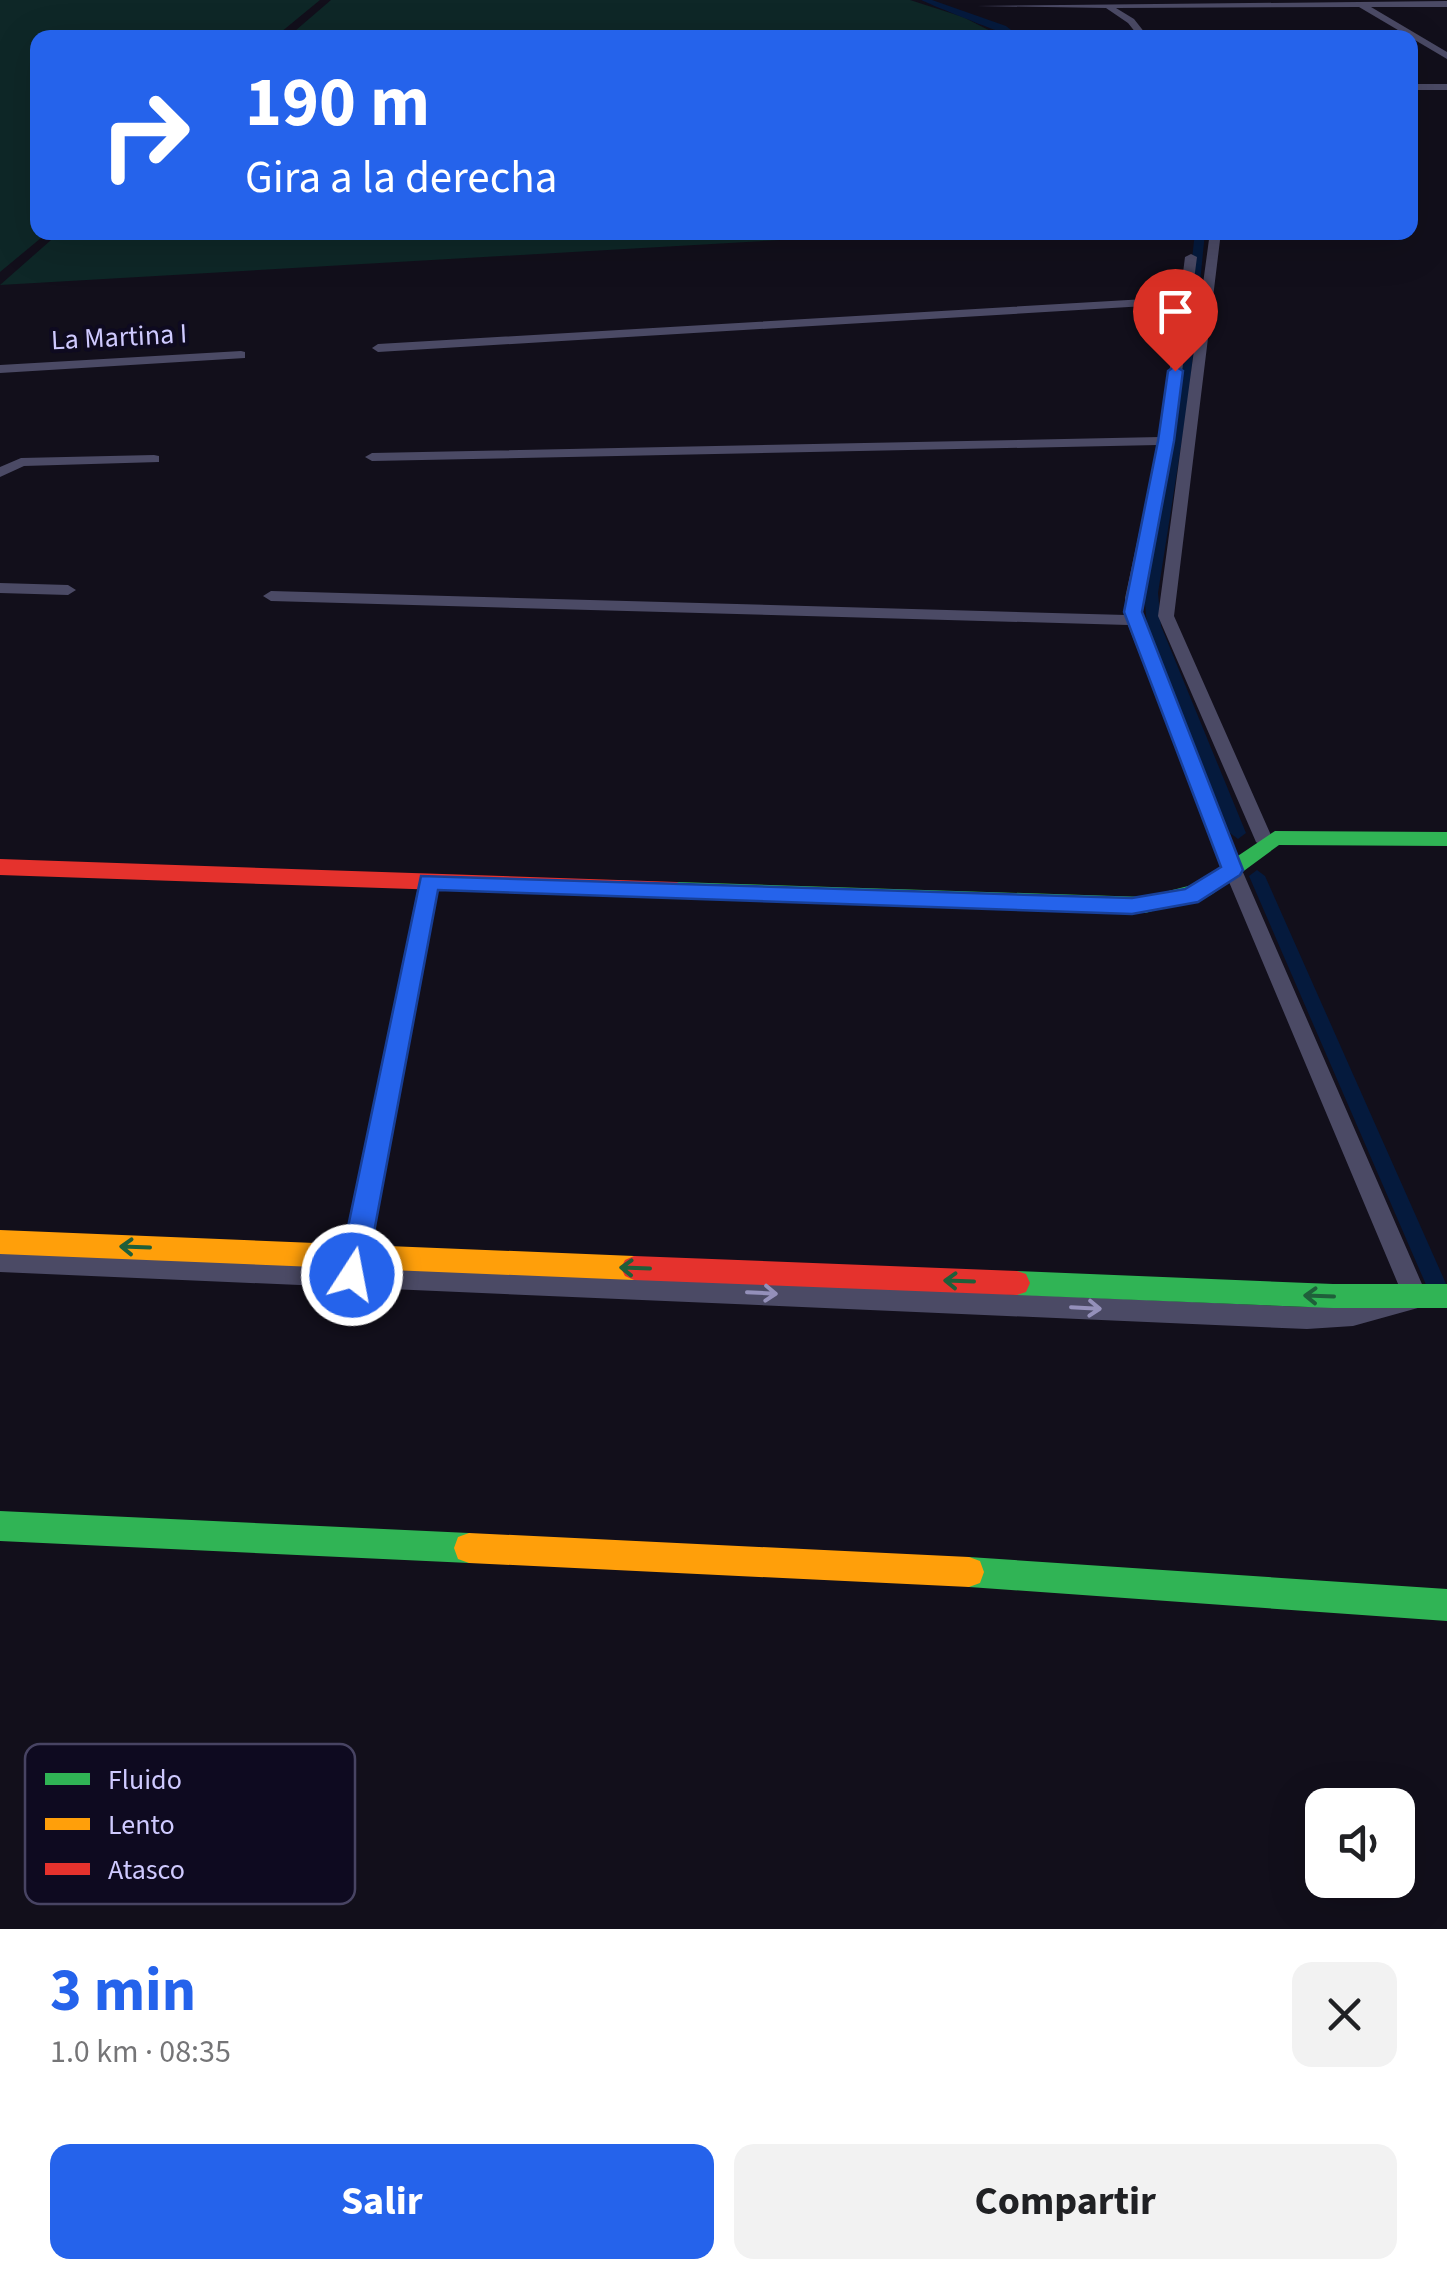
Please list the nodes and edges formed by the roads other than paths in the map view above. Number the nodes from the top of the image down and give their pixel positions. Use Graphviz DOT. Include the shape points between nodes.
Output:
graph roads {
  1 [pos="1344,2"];
  2 [pos="1095,4"];
  3 [pos="1360,4"];
  4 [pos="1447,4"];
  5 [pos="981,6"];
  6 [pos="1110,8"];
  7 [pos="1139,30"];
  8 [pos="1404,30"];
  9 [pos="1418,39"];
  10 [pos="1447,56"];
  11 [pos="1418,87"];
  12 [pos="1447,87"];
  13 [pos="1215,240"];
  14 [pos="1191,257"];
  15 [pos="1184,300"];
  16 [pos="378,348"];
  17 [pos="241,355"];
  18 [pos="0,369"];
  19 [pos="1166,441"];
  20 [pos="372,457"];
  21 [pos="154,459"];
  22 [pos="0,473"];
  23 [pos="0,588"];
  24 [pos="68,590"];
  25 [pos="271,596"];
  26 [pos="1134,620"];
  27 [pos="1447,838"];
  28 [pos="1265,842"];
  29 [pos="0,867"];
  30 [pos="1233,870"];
  31 [pos="428,882"];
  32 [pos="0,1242"];
  33 [pos="0,1261"];
  34 [pos="354,1266"];
  35 [pos="1447,1296"];
  36 [pos="1416,1298"];
  37 [pos="0,1526"];
  38 [pos="1447,1606"];
  1 -- 3 [label="street"];
  1 -- 6 [label="street"];
  2 -- 5 [label="street"];
  2 -- 6 [label="street"];
  3 -- 4 [label="street"];
  3 -- 8 [label="street"];
  6 -- 7 [label="street"];
  9 -- 10 [label="street"];
  11 -- 12 [label="street"];
  13 -- 28 [label="street" via="1166,616"];
  14 -- 15 [label="street"];
  15 -- 16 [label="street"];
  15 -- 19 [label="street"];
  17 -- 18 [label="street, La Martina I"];
  19 -- 20 [label="street"];
  19 -- 26 [label="street"];
  21 -- 22 [label="street" via="21,462"];
  23 -- 24 [label="street"];
  25 -- 26 [label="street"];
  26 -- 30 [label="street"];
  27 -- 28 [label="street" via="1292,836"];
  28 -- 30 [label="street"];
  29 -- 31 [label="street"];
  30 -- 31 [label="street" via="1190,896 1132,906"];
  30 -- 36 [label="street"];
  31 -- 34 [label="street"];
  34 -- 32 [label="street, one-way"];
  33 -- 34 [label="street"];
  34 -- 36 [label="street" via="1306,1318 1353,1315"];
  35 -- 36 [label="street"];
  37 -- 38 [label="street" via="1098,1578"];
}
